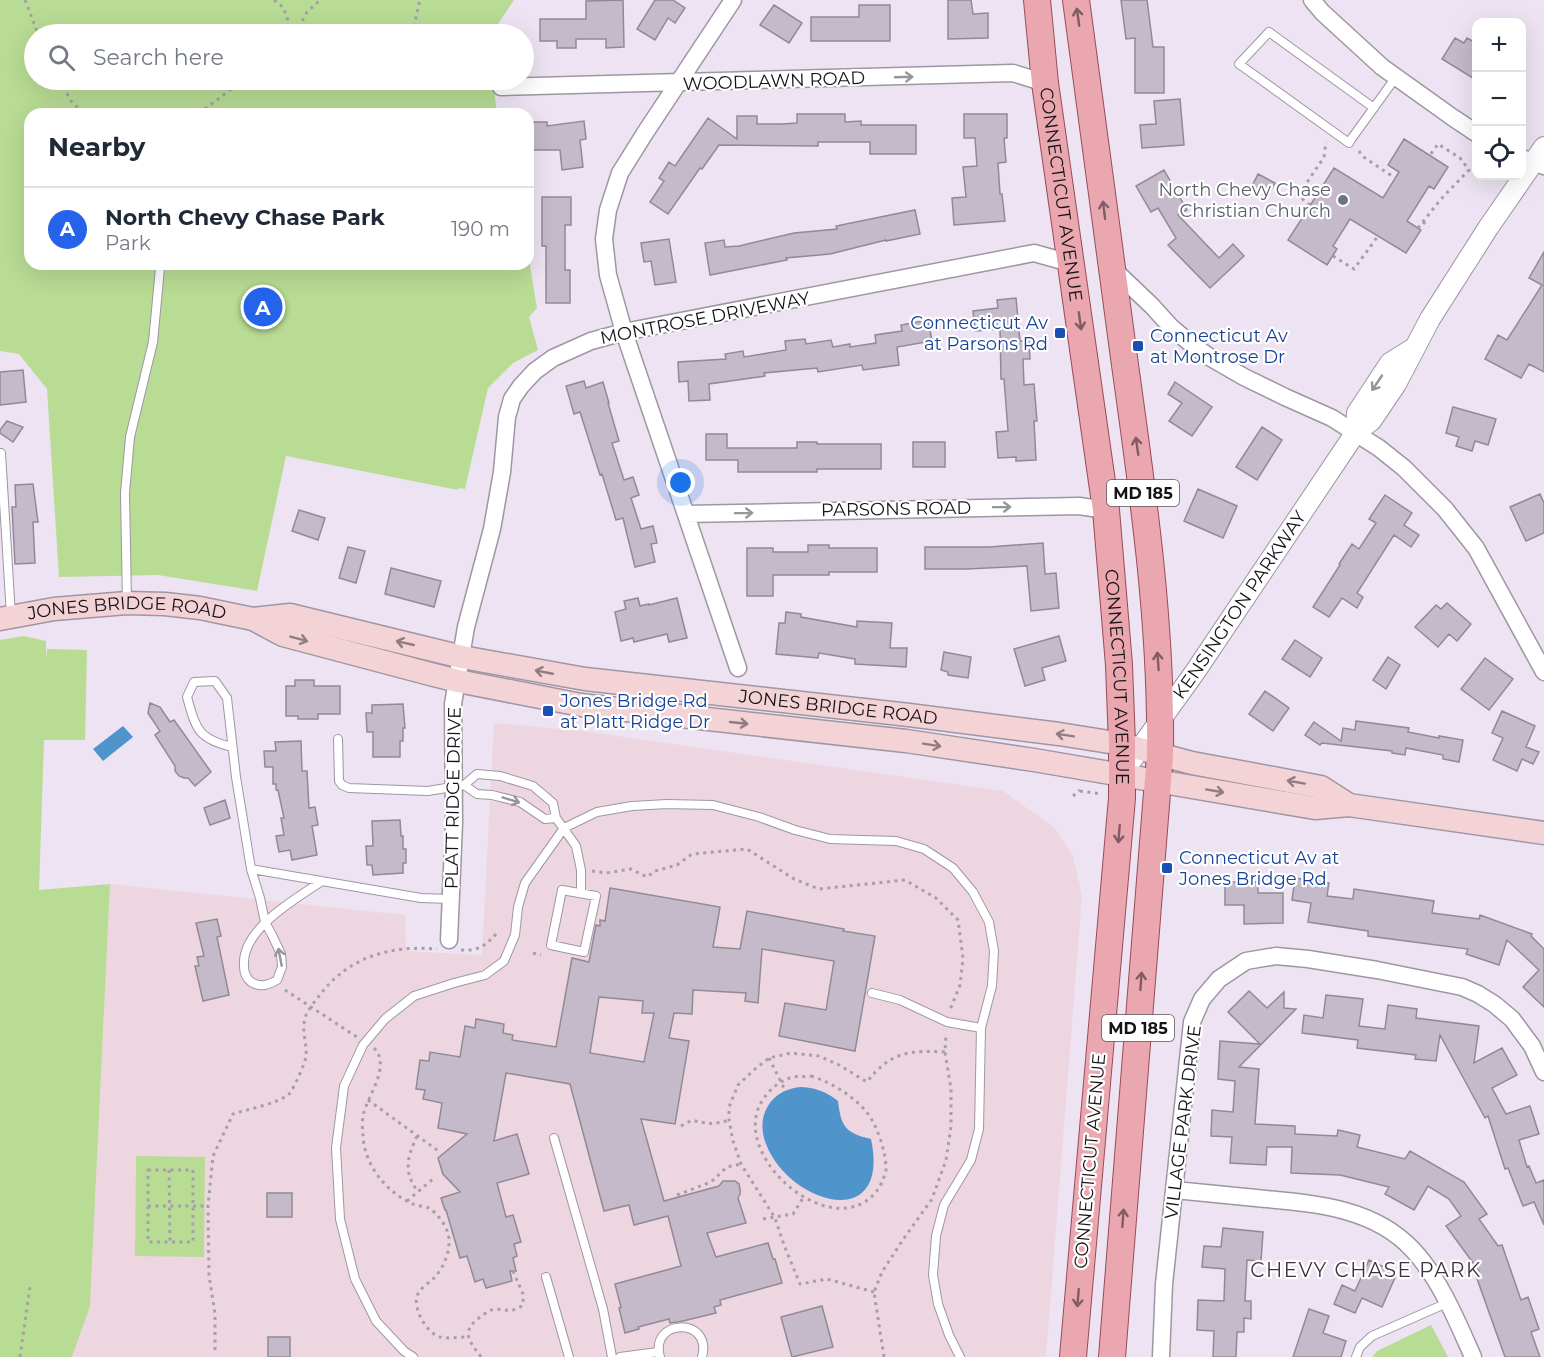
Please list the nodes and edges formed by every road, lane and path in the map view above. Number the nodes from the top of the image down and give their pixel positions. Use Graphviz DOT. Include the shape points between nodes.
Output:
graph roads {
  1 [pos="25,0"];
  2 [pos="274,0"];
  3 [pos="320,0"];
  4 [pos="420,0"];
  5 [pos="733,0"];
  6 [pos="1037,0"];
  7 [pos="1076,0"];
  8 [pos="1312,0"];
  9 [pos="35,24"];
  10 [pos="290,24"];
  11 [pos="300,24"];
  12 [pos="414,24"];
  13 [pos="1396,77"];
  14 [pos="678,83"];
  15 [pos="1045,83"];
  16 [pos="534,86"];
  17 [pos="65,90"];
  18 [pos="230,90"];
  19 [pos="78,108"];
  20 [pos="206,108"];
  21 [pos="1374,108"];
  22 [pos="1328,128"];
  23 [pos="1472,130"];
  24 [pos="1352,138"];
  25 [pos="1430,155"];
  26 [pos="1536,158"];
  27 [pos="1395,178"];
  28 [pos="1310,205"];
  29 [pos="1423,222"];
  30 [pos="1429,227"];
  31 [pos="1418,228"];
  32 [pos="1378,236"];
  33 [pos="1333,256"];
  34 [pos="1070,263"];
  35 [pos="1112,268"];
  36 [pos="160,270"];
  37 [pos="624,332"];
  38 [pos="1356,432"];
  39 [pos="1,453"];
  40 [pos="1106,510"];
  41 [pos="686,514"];
  42 [pos="127,603"];
  43 [pos="6,618"];
  44 [pos="253,619"];
  45 [pos="462,657"];
  46 [pos="738,668"];
  47 [pos="1544,672"];
  48 [pos="458,681"];
  49 [pos="1161,720"];
  50 [pos="338,738"];
  51 [pos="232,747"];
  52 [pos="1141,749"];
  53 [pos="1122,776"];
  54 [pos="1158,781"];
  55 [pos="1081,782"];
  56 [pos="459,785"];
  57 [pos="1080,791"];
  58 [pos="1103,795"];
  59 [pos="1073,796"];
  60 [pos="1348,805"];
  61 [pos="556,818"];
  62 [pos="564,828"];
  63 [pos="1544,833"];
  64 [pos="251,869"];
  65 [pos="581,870"];
  66 [pos="322,881"];
  67 [pos="581,893"];
  68 [pos="450,899"];
  69 [pos="265,922"];
  70 [pos="498,932"];
  71 [pos="448,946"];
  72 [pos="533,953"];
  73 [pos="541,955"];
  74 [pos="277,980"];
  75 [pos="872,993"];
  76 [pos="311,1007"];
  77 [pos="947,1022"];
  78 [pos="981,1028"];
  79 [pos="358,1038"];
  80 [pos="374,1048"];
  81 [pos="945,1052"];
  82 [pos="769,1058"];
  83 [pos="1544,1072"];
  84 [pos="780,1082"];
  85 [pos="785,1090"];
  86 [pos="368,1100"];
  87 [pos="729,1120"];
  88 [pos="681,1126"];
  89 [pos="417,1136"];
  90 [pos="554,1138"];
  91 [pos="437,1150"];
  92 [pos="741,1164"];
  93 [pos="169,1170"];
  94 [pos="433,1179"];
  95 [pos="1175,1190"];
  96 [pos="418,1192"];
  97 [pos="677,1195"];
  98 [pos="803,1198"];
  99 [pos="407,1201"];
  100 [pos="148,1206"];
  101 [pos="170,1206"];
  102 [pos="193,1206"];
  103 [pos="208,1206"];
  104 [pos="775,1218"];
  105 [pos="763,1219"];
  106 [pos="170,1242"];
  107 [pos="513,1271"];
  108 [pos="546,1277"];
  109 [pos="30,1286"];
  110 [pos="874,1292"];
  111 [pos="1447,1303"];
  112 [pos="468,1337"];
  113 [pos="215,1350"];
  114 [pos="659,1354"];
  115 [pos="20,1357"];
  116 [pos="413,1357"];
  117 [pos="481,1357"];
  118 [pos="568,1357"];
  119 [pos="612,1357"];
  120 [pos="620,1357"];
  121 [pos="702,1357"];
  122 [pos="884,1357"];
  123 [pos="960,1357"];
  124 [pos="1073,1357"];
  125 [pos="1112,1357"];
  126 [pos="1161,1357"];
  127 [pos="1356,1357"];
  128 [pos="1473,1357"];
  1 -- 9 [label="path"];
  2 -- 10 [label="path" via="283,7"];
  3 -- 11 [label="path"];
  4 -- 12 [label="path"];
  5 -- 14 [label="street"];
  6 -- 15 [label="main road, CONNECTICUT AVENUE / MD 185"];
  35 -- 7 [label="main road, CONNECTICUT AVENUE / MD 185, one-way"];
  8 -- 13 [label="street"];
  13 -- 21 [label="lane"];
  13 -- 23 [label="street"];
  14 -- 15 [label="street, WOODLAWN ROAD, one-way" via="1013,73"];
  14 -- 16 [label="street, WOODLAWN ROAD"];
  14 -- 37 [label="street" via="620,173 608,210 604,239 608,275"];
  15 -- 34 [label="main road, CONNECTICUT AVENUE / MD 185"];
  17 -- 19 [label="path"];
  18 -- 20 [label="path"];
  21 -- 22 [label="lane" via="1269,32 1239,64"];
  21 -- 24 [label="lane"];
  22 -- 24 [label="lane" via="1348,143"];
  22 -- 28 [label="path" via="1324,157 1300,193"];
  24 -- 27 [label="path" via="1362,156"];
  25 -- 29 [label="path" via="1438,144 1460,158 1469,170"];
  26 -- 38 [label="street, KENSINGTON PARKWAY" via="1416,346 1390,363 1357,413"];
  29 -- 30 [label="path"];
  29 -- 31 [label="path"];
  32 -- 33 [label="path" via="1354,269"];
  34 -- 37 [label="street, MONTROSE DRIVEWAY" via="1034,253"];
  34 -- 40 [label="main road, CONNECTICUT AVENUE / MD 185, one-way"];
  35 -- 38 [label="street" via="1171,327 1211,358"];
  49 -- 35 [label="main road, CONNECTICUT AVENUE / MD 185, one-way" via="1144,497"];
  36 -- 42 [label="lane" via="153,342 130,437 125,493"];
  37 -- 41 [label="street"];
  37 -- 45 [label="street, MONTROSE DRIVEWAY" via="553,358 535,371 512,399 492,528"];
  38 -- 47 [label="street" via="1404,468 1457,523 1493,577"];
  38 -- 49 [label="street, KENSINGTON PARKWAY"];
  39 -- 43 [label="lane"];
  41 -- 40 [label="street, PARSONS ROAD, one-way" via="1079,506"];
  40 -- 52 [label="main road, CONNECTICUT AVENUE / MD 185" via="1119,665"];
  41 -- 46 [label="street"];
  42 -- 43 [label="main road, JONES BRIDGE ROAD" via="54,609"];
  42 -- 44 [label="main road, JONES BRIDGE ROAD" via="200,608"];
  45 -- 44 [label="main road, JONES BRIDGE ROAD, one-way" via="290,615"];
  44 -- 48 [label="main road, JONES BRIDGE ROAD, one-way" via="283,635"];
  45 -- 48 [label="street, PLATT RIDGE DRIVE"];
  52 -- 45 [label="main road, JONES BRIDGE ROAD, one-way" via="909,715 585,679"];
  48 -- 53 [label="main road, JONES BRIDGE ROAD, one-way" via="581,705 906,741"];
  48 -- 56 [label="street, PLATT RIDGE DRIVE" via="453,704"];
  49 -- 52 [label="main road, CONNECTICUT AVENUE / MD 185"];
  50 -- 56 [label="lane" via="339,781 349,788 428,791"];
  51 -- 51 [label="lane" via="226,698 214,681 194,682 187,698 194,723 205,737"];
  51 -- 64 [label="lane"];
  52 -- 53 [label="main road, CONNECTICUT AVENUE / MD 185"];
  52 -- 54 [label="main road, CONNECTICUT AVENUE / MD 185"];
  60 -- 52 [label="main road, JONES BRIDGE ROAD, one-way" via="1321,787 1192,763"];
  53 -- 54 [label="main road, JONES BRIDGE ROAD"];
  53 -- 124 [label="main road, CONNECTICUT AVENUE / MD 185, one-way"];
  54 -- 60 [label="main road, JONES BRIDGE ROAD, one-way" via="1316,808"];
  125 -- 54 [label="main road, CONNECTICUT AVENUE / MD 185, one-way"];
  55 -- 57 [label="path"];
  56 -- 61 [label="lane, one-way" via="477,794 520,802 545,819"];
  56 -- 61 [label="lane" via="477,774 533,786 553,803"];
  56 -- 68 [label="street, PLATT RIDGE DRIVE"];
  57 -- 58 [label="path"];
  57 -- 59 [label="path"];
  60 -- 63 [label="main road, JONES BRIDGE ROAD"];
  61 -- 62 [label="lane"];
  62 -- 65 [label="lane" via="576,846"];
  62 -- 78 [label="lane" via="597,813 632,806 713,806 830,839 896,841 924,849 952,868 973,892 989,922 994,951 992,986"];
  62 -- 116 [label="lane" via="525,883 515,935 504,961 485,975 414,996 384,1019 363,1045 344,1086 336,1148 340,1219 350,1259 376,1321"];
  64 -- 66 [label="lane"];
  64 -- 69 [label="lane"];
  65 -- 67 [label="lane"];
  65 -- 77 [label="path" via="606,873 631,869 647,877 692,854 747,849 794,879 819,889 905,880 936,897 958,920 963,958 960,985"];
  66 -- 68 [label="lane"];
  66 -- 69 [label="lane"];
  67 -- 67 [label="lane" via="562,890 551,945 584,952 596,896"];
  68 -- 71 [label="street, PLATT RIDGE DRIVE"];
  74 -- 69 [label="lane, one-way" via="281,954"];
  69 -- 74 [label="lane" via="248,946 244,969 247,979 257,986"];
  70 -- 71 [label="path" via="473,951"];
  71 -- 76 [label="path" via="381,952 357,961 328,984"];
  72 -- 73 [label="path"];
  74 -- 76 [label="path" via="282,988"];
  75 -- 77 [label="lane" via="900,1000"];
  76 -- 79 [label="path"];
  76 -- 103 [label="path" via="303,1022 306,1058 290,1093 233,1114 213,1156"];
  77 -- 78 [label="lane"];
  77 -- 81 [label="path"];
  78 -- 123 [label="lane" via="979,1129 971,1160 944,1206 936,1236 933,1275 938,1304"];
  80 -- 86 [label="path" via="380,1054 381,1066"];
  81 -- 82 [label="path" via="899,1055 878,1067 867,1082 819,1056 791,1053"];
  81 -- 110 [label="path" via="951,1089 946,1160 932,1199 882,1272"];
  82 -- 84 [label="path"];
  82 -- 87 [label="path" via="738,1085 729,1107"];
  83 -- 95 [label="street, VILLAGE PARK DRIVE" via="1532,1046 1512,1019 1462,987 1308,958 1276,956 1246,961 1221,977 1202,999 1192,1023"];
  84 -- 85 [label="path"];
  84 -- 98 [label="path" via="760,1102 755,1135 772,1169"];
  84 -- 98 [label="path" via="811,1076 845,1093 866,1111 879,1133 884,1154 886,1172 877,1192 864,1203 845,1208"];
  86 -- 89 [label="path"];
  86 -- 99 [label="path" via="363,1138 368,1159 380,1179"];
  87 -- 88 [label="path" via="717,1124 692,1120"];
  87 -- 92 [label="path"];
  89 -- 91 [label="path"];
  89 -- 96 [label="path" via="407,1168"];
  90 -- 119 [label="lane" via="603,1309"];
  92 -- 97 [label="path" via="727,1167 711,1182"];
  92 -- 104 [label="path"];
  93 -- 100 [label="path" via="148,1170"];
  93 -- 101 [label="path"];
  93 -- 102 [label="path" via="193,1170"];
  94 -- 96 [label="path"];
  95 -- 111 [label="street" via="1305,1203 1358,1214 1399,1236 1413,1250 1431,1271"];
  95 -- 126 [label="street, VILLAGE PARK DRIVE" via="1164,1284"];
  96 -- 99 [label="path"];
  98 -- 104 [label="path" via="793,1214"];
  99 -- 112 [label="path" via="428,1208 445,1225 448,1236 442,1269 418,1292 418,1312 430,1331 440,1337"];
  100 -- 101 [label="path"];
  100 -- 106 [label="path" via="148,1242"];
  101 -- 102 [label="path"];
  101 -- 106 [label="path"];
  102 -- 103 [label="path"];
  102 -- 106 [label="path" via="193,1242"];
  103 -- 113 [label="path"];
  104 -- 105 [label="path"];
  104 -- 110 [label="path" via="801,1284 827,1279"];
  107 -- 112 [label="path" via="523,1294 523,1305 516,1311 490,1311 475,1321"];
  108 -- 118 [label="lane"];
  109 -- 115 [label="path"];
  110 -- 122 [label="path"];
  111 -- 127 [label="lane" via="1371,1336"];
  111 -- 128 [label="street"];
  112 -- 117 [label="path"];
  114 -- 120 [label="lane"];
  114 -- 121 [label="lane" via="662,1337 681,1326 701,1337"];
}
